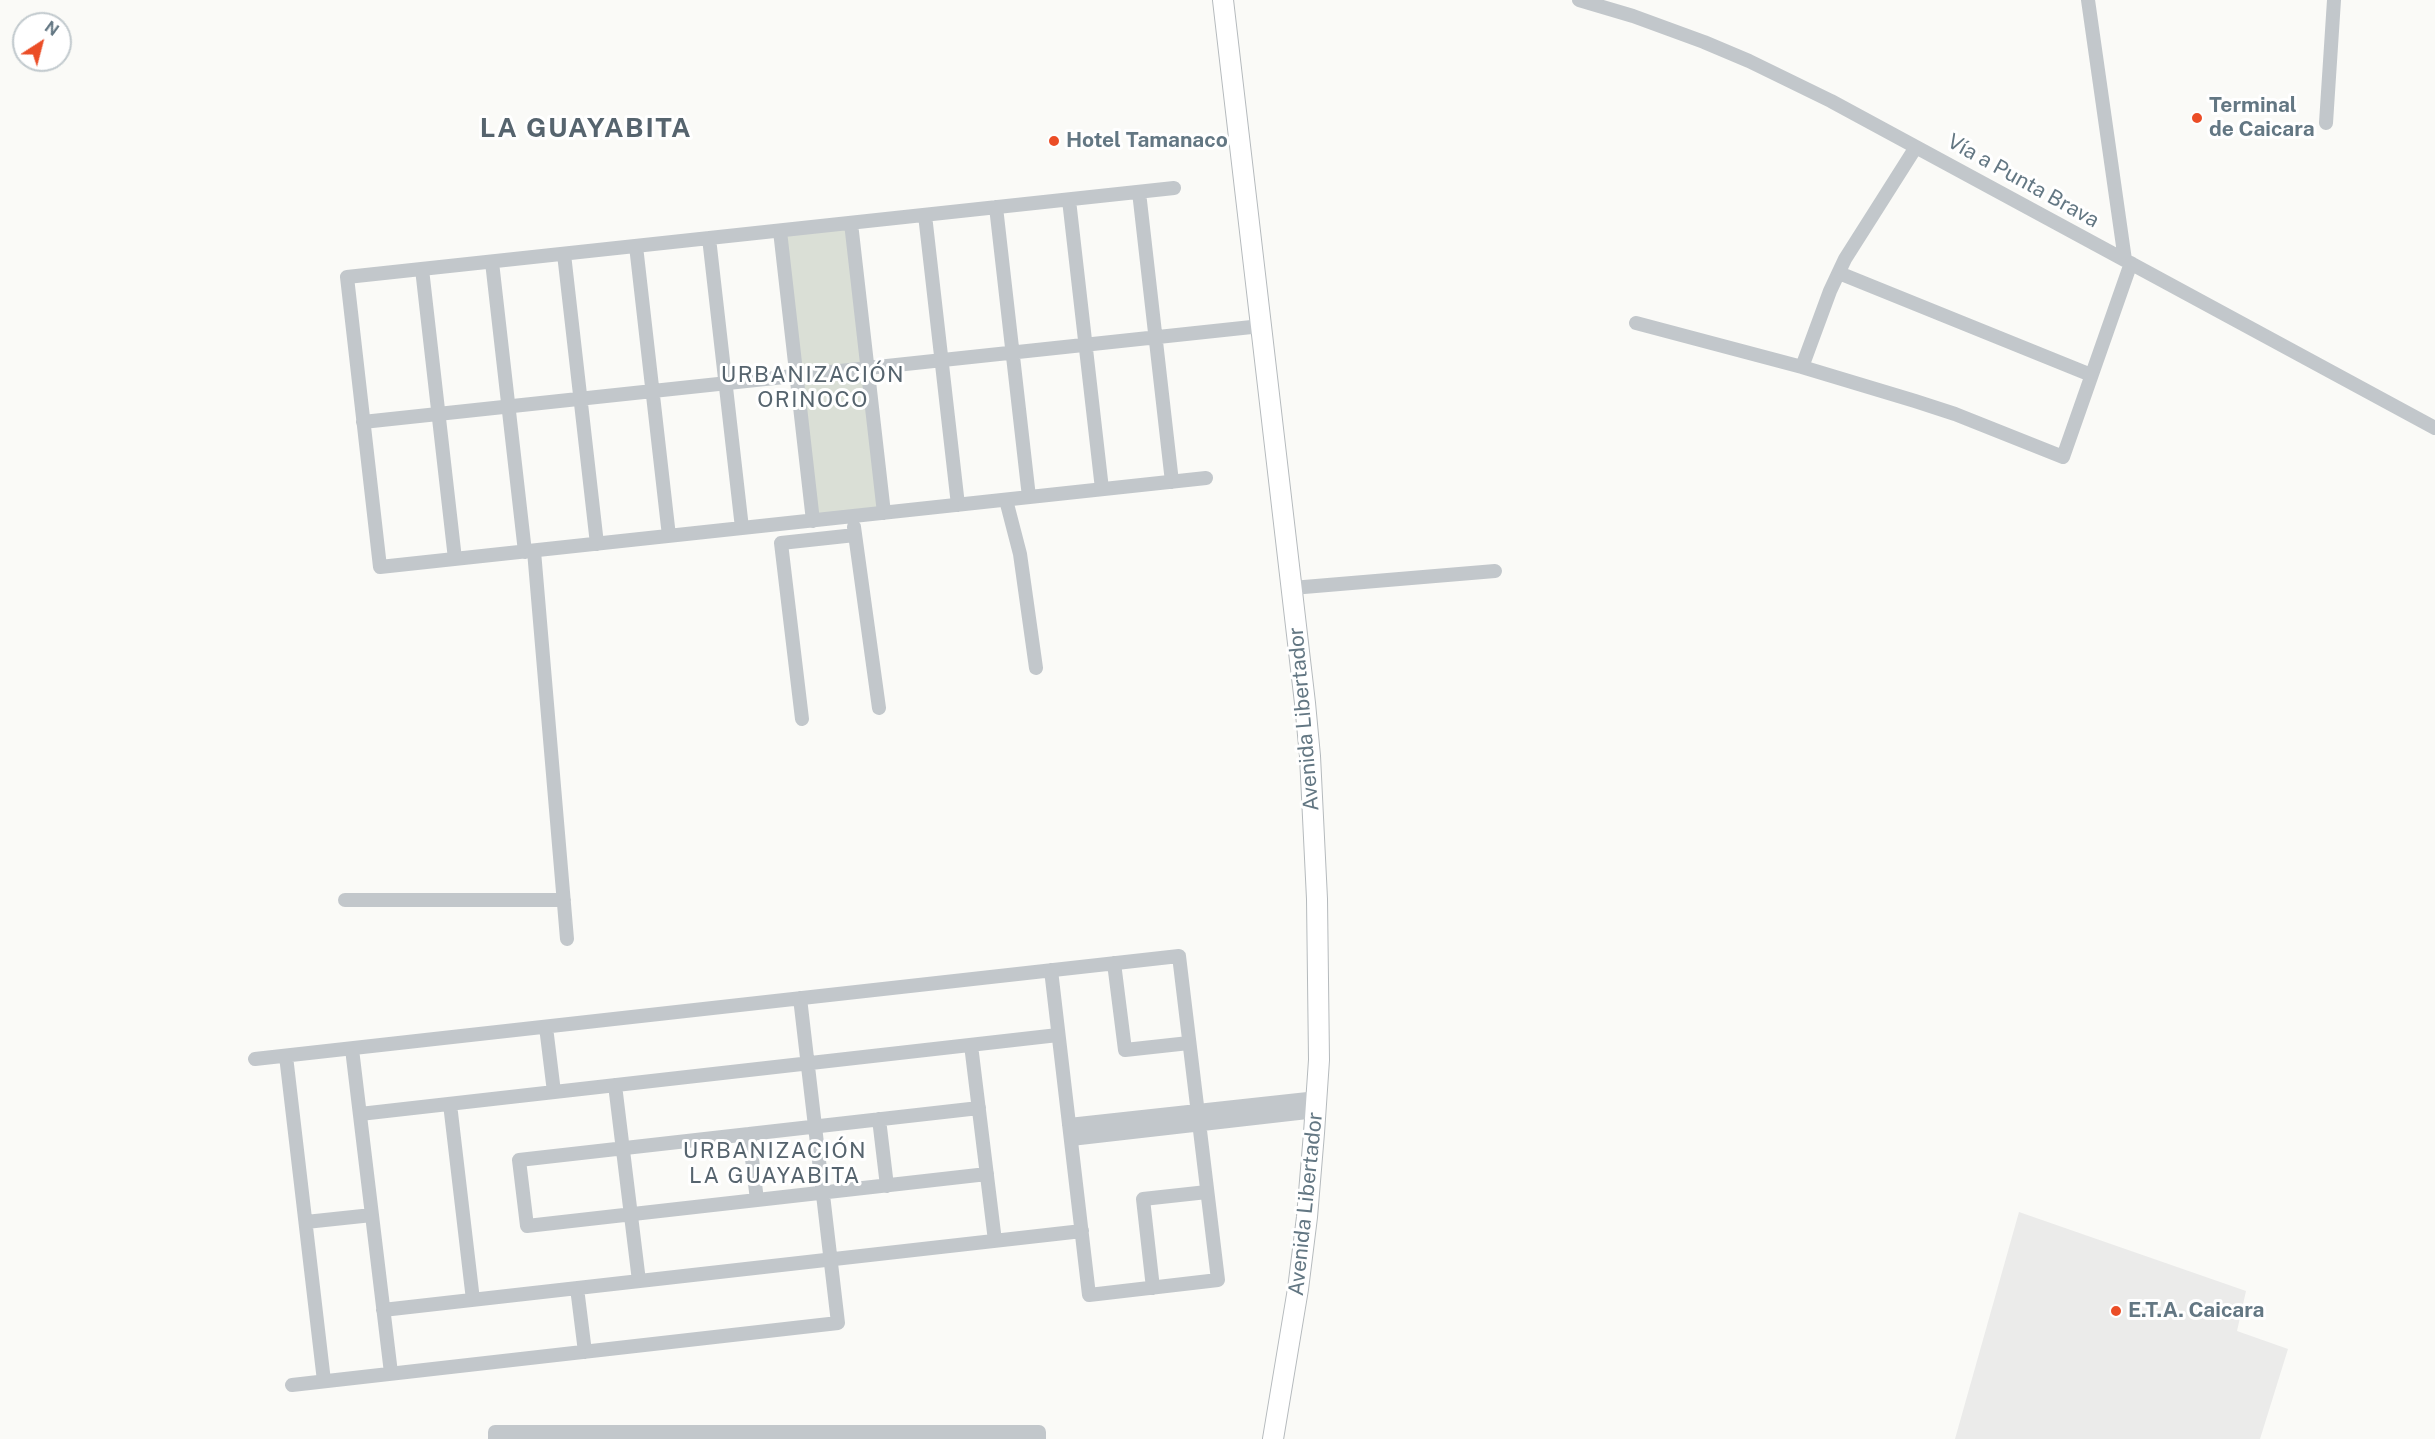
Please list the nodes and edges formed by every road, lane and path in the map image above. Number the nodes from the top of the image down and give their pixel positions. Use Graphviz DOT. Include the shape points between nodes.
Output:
graph roads {
  1 [pos="1223,0"];
  2 [pos="1579,0"];
  3 [pos="2088,0"];
  4 [pos="2334,0"];
  5 [pos="2326,123"];
  6 [pos="1916,147"];
  7 [pos="1174,188"];
  8 [pos="1139,192"];
  9 [pos="1069,200"];
  10 [pos="996,207"];
  11 [pos="925,215"];
  12 [pos="851,223"];
  13 [pos="780,231"];
  14 [pos="709,238"];
  15 [pos="636,246"];
  16 [pos="564,254"];
  17 [pos="492,262"];
  18 [pos="2128,262"];
  19 [pos="422,269"];
  20 [pos="1839,273"];
  21 [pos="1636,323"];
  22 [pos="1261,326"];
  23 [pos="1155,337"];
  24 [pos="1085,344"];
  25 [pos="1012,352"];
  26 [pos="941,360"];
  27 [pos="1802,367"];
  28 [pos="868,368"];
  29 [pos="2091,375"];
  30 [pos="796,376"];
  31 [pos="725,383"];
  32 [pos="653,391"];
  33 [pos="580,399"];
  34 [pos="508,407"];
  35 [pos="438,414"];
  36 [pos="363,422"];
  37 [pos="2435,428"];
  38 [pos="1206,478"];
  39 [pos="1172,482"];
  40 [pos="1102,489"];
  41 [pos="1029,497"];
  42 [pos="1006,500"];
  43 [pos="958,505"];
  44 [pos="884,513"];
  45 [pos="853,516"];
  46 [pos="813,521"];
  47 [pos="742,528"];
  48 [pos="855,535"];
  49 [pos="669,536"];
  50 [pos="597,544"];
  51 [pos="529,551"];
  52 [pos="455,559"];
  53 [pos="1495,571"];
  54 [pos="1292,588"];
  55 [pos="1036,668"];
  56 [pos="879,708"];
  57 [pos="802,719"];
  58 [pos="345,900"];
  59 [pos="564,900"];
  60 [pos="567,939"];
  61 [pos="1114,963"];
  62 [pos="1051,970"];
  63 [pos="800,998"];
  64 [pos="546,1027"];
  65 [pos="1058,1035"];
  66 [pos="1189,1043"];
  67 [pos="971,1045"];
  68 [pos="352,1049"];
  69 [pos="286,1056"];
  70 [pos="255,1059"];
  71 [pos="808,1064"];
  72 [pos="615,1085"];
  73 [pos="554,1092"];
  74 [pos="450,1104"];
  75 [pos="1316,1104"];
  76 [pos="979,1108"];
  77 [pos="360,1114"];
  78 [pos="1198,1118"];
  79 [pos="879,1119"];
  80 [pos="815,1126"];
  81 [pos="1070,1132"];
  82 [pos="749,1134"];
  83 [pos="623,1148"];
  84 [pos="987,1174"];
  85 [pos="887,1186"];
  86 [pos="1207,1192"];
  87 [pos="823,1193"];
  88 [pos="757,1200"];
  89 [pos="372,1215"];
  90 [pos="631,1215"];
  91 [pos="306,1222"];
  92 [pos="1082,1232"];
  93 [pos="995,1241"];
  94 [pos="831,1260"];
  95 [pos="639,1281"];
  96 [pos="577,1288"];
  97 [pos="1153,1288"];
  98 [pos="473,1300"];
  99 [pos="383,1310"];
  100 [pos="585,1352"];
  101 [pos="391,1373"];
  102 [pos="324,1381"];
  103 [pos="292,1385"];
  104 [pos="678,1435"];
  105 [pos="858,1435"];
  106 [pos="495,1439"];
  107 [pos="1039,1439"];
  108 [pos="1273,1439"];
  1 -- 22 [label="highway, Avenida Libertador"];
  2 -- 6 [label="street, Vía a Punta Brava" via="1659,25 1749,61"];
  3 -- 18 [label="street"];
  4 -- 5 [label="street"];
  6 -- 18 [label="street, Vía a Punta Brava"];
  6 -- 20 [label="street"];
  7 -- 8 [label="street"];
  8 -- 9 [label="street"];
  8 -- 23 [label="street"];
  9 -- 10 [label="street"];
  9 -- 24 [label="street"];
  10 -- 11 [label="street"];
  10 -- 25 [label="street"];
  11 -- 12 [label="street"];
  11 -- 26 [label="street"];
  12 -- 13 [label="street"];
  12 -- 28 [label="street"];
  13 -- 14 [label="street"];
  13 -- 30 [label="street"];
  14 -- 15 [label="street"];
  14 -- 31 [label="street"];
  15 -- 16 [label="street"];
  15 -- 32 [label="street"];
  16 -- 17 [label="street"];
  16 -- 33 [label="street"];
  17 -- 19 [label="street"];
  17 -- 34 [label="street"];
  18 -- 29 [label="street"];
  18 -- 37 [label="street, Vía a Punta Brava"];
  19 -- 35 [label="street"];
  19 -- 36 [label="street" via="347,277"];
  20 -- 27 [label="street"];
  20 -- 29 [label="street"];
  21 -- 27 [label="street"];
  22 -- 23 [label="street"];
  22 -- 54 [label="highway, Avenida Libertador"];
  23 -- 24 [label="street"];
  23 -- 39 [label="street"];
  24 -- 25 [label="street"];
  24 -- 40 [label="street"];
  25 -- 26 [label="street"];
  25 -- 41 [label="street"];
  26 -- 28 [label="street"];
  26 -- 43 [label="street"];
  27 -- 29 [label="street" via="1955,414 2063,458"];
  28 -- 30 [label="street"];
  28 -- 44 [label="street"];
  30 -- 31 [label="street"];
  30 -- 46 [label="street"];
  31 -- 32 [label="street"];
  31 -- 47 [label="street"];
  32 -- 33 [label="street"];
  32 -- 49 [label="street"];
  33 -- 34 [label="street"];
  33 -- 50 [label="street"];
  34 -- 35 [label="street"];
  34 -- 51 [label="street"];
  35 -- 36 [label="street"];
  35 -- 52 [label="street"];
  36 -- 52 [label="street" via="380,567"];
  38 -- 39 [label="street"];
  39 -- 40 [label="street"];
  40 -- 41 [label="street"];
  41 -- 42 [label="street"];
  42 -- 43 [label="street"];
  42 -- 55 [label="street" via="1020,554"];
  43 -- 44 [label="street"];
  44 -- 45 [label="street"];
  45 -- 46 [label="street"];
  45 -- 48 [label="street"];
  46 -- 47 [label="street"];
  47 -- 49 [label="street"];
  48 -- 56 [label="street"];
  48 -- 57 [label="street" via="782,543"];
  49 -- 50 [label="street"];
  50 -- 51 [label="street"];
  51 -- 52 [label="street"];
  51 -- 59 [label="street"];
  53 -- 54 [label="street"];
  54 -- 75 [label="highway, Avenida Libertador" via="1310,756 1317,899"];
  58 -- 59 [label="street"];
  59 -- 60 [label="street"];
  61 -- 62 [label="street"];
  61 -- 66 [label="street" via="1125,1050"];
  61 -- 66 [label="street" via="1179,956"];
  62 -- 63 [label="street"];
  62 -- 65 [label="street"];
  63 -- 64 [label="street"];
  63 -- 71 [label="street"];
  64 -- 68 [label="street"];
  64 -- 73 [label="street"];
  65 -- 67 [label="street"];
  65 -- 81 [label="street"];
  66 -- 78 [label="street"];
  67 -- 71 [label="street"];
  67 -- 76 [label="street"];
  68 -- 69 [label="street"];
  68 -- 77 [label="street"];
  69 -- 70 [label="street"];
  69 -- 91 [label="street"];
  71 -- 72 [label="street"];
  71 -- 80 [label="street"];
  72 -- 73 [label="street"];
  72 -- 83 [label="street"];
  73 -- 74 [label="street"];
  74 -- 77 [label="street"];
  74 -- 98 [label="street"];
  75 -- 78 [label="street"];
  75 -- 108 [label="highway, Avenida Libertador" via="1298,1289"];
  76 -- 79 [label="street"];
  76 -- 84 [label="street"];
  77 -- 89 [label="street"];
  78 -- 81 [label="street"];
  78 -- 86 [label="street"];
  79 -- 80 [label="street"];
  79 -- 85 [label="street"];
  80 -- 82 [label="street"];
  80 -- 87 [label="street"];
  81 -- 92 [label="street"];
  82 -- 83 [label="street"];
  82 -- 88 [label="street"];
  83 -- 90 [label="street"];
  83 -- 90 [label="street" via="519,1160 525,1215 527,1226"];
  84 -- 85 [label="street"];
  84 -- 93 [label="street"];
  85 -- 87 [label="street"];
  86 -- 97 [label="street" via="1143,1200"];
  86 -- 97 [label="street" via="1218,1280"];
  87 -- 88 [label="street"];
  87 -- 94 [label="street"];
  88 -- 90 [label="street"];
  89 -- 91 [label="street"];
  89 -- 99 [label="street"];
  90 -- 95 [label="street"];
  91 -- 102 [label="street"];
  92 -- 93 [label="street"];
  92 -- 97 [label="street" via="1089,1295"];
  93 -- 94 [label="street"];
  94 -- 95 [label="street"];
  94 -- 100 [label="street" via="838,1323"];
  95 -- 96 [label="street"];
  96 -- 98 [label="street"];
  96 -- 100 [label="street"];
  98 -- 99 [label="street"];
  99 -- 101 [label="street"];
  100 -- 101 [label="street"];
  101 -- 102 [label="street"];
  102 -- 103 [label="street"];
  104 -- 105 [label="street"];
  104 -- 106 [label="street" via="495,1432"];
  105 -- 107 [label="street" via="1039,1432"];
}
